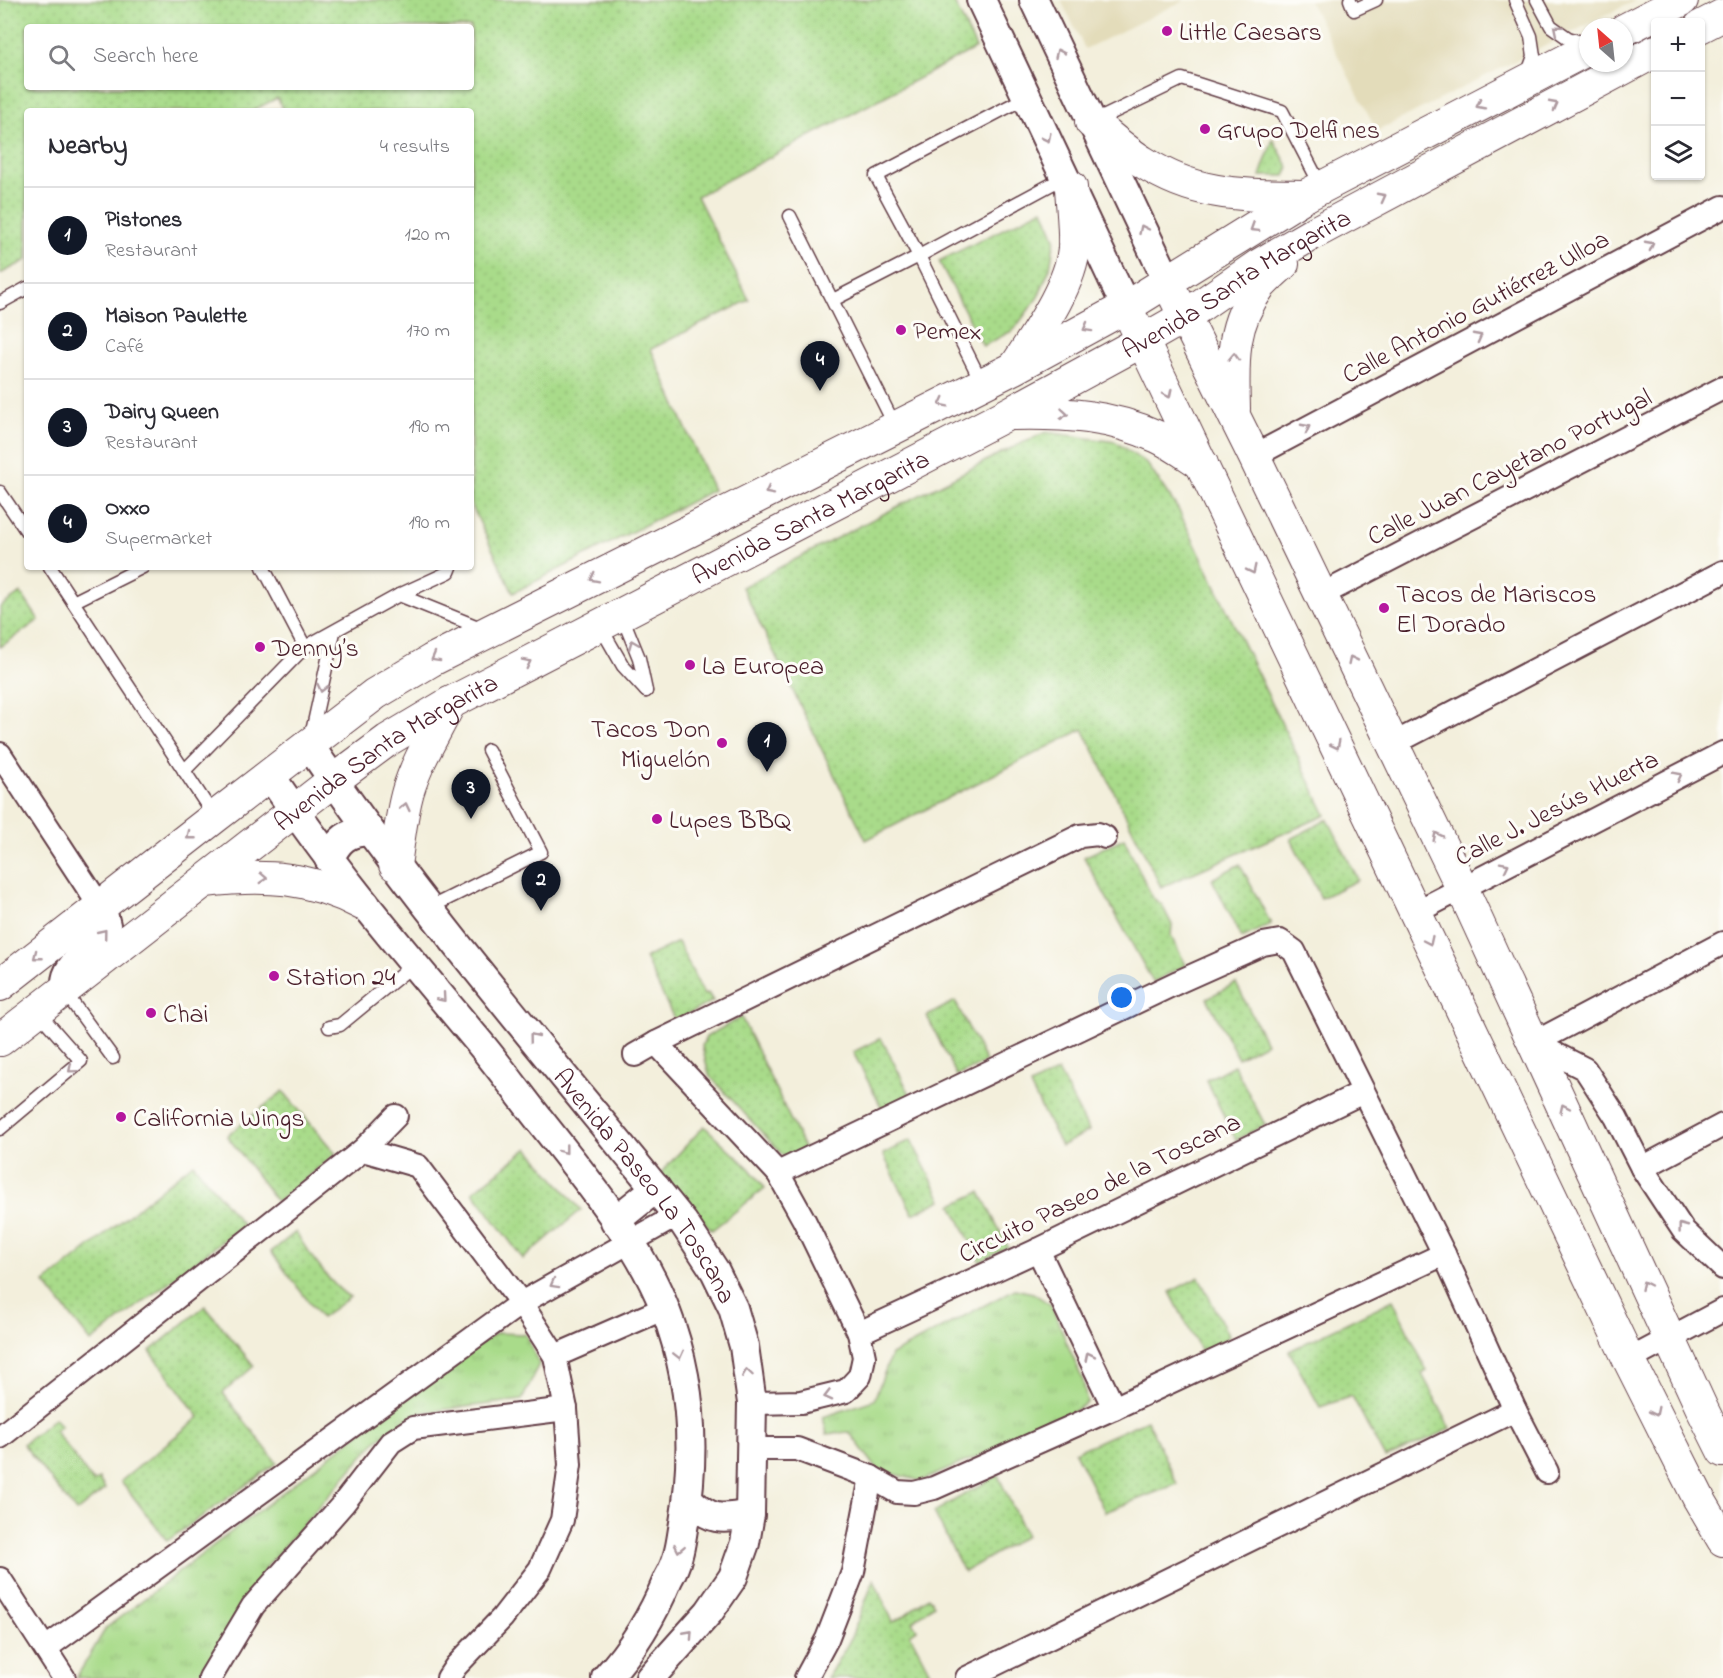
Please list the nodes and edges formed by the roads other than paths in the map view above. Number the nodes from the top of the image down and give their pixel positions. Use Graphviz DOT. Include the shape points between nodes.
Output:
graph roads {
  1 [pos="981,0"];
  2 [pos="1034,0"];
  3 [pos="1350,0"];
  4 [pos="1376,0"];
  5 [pos="1515,0"];
  6 [pos="1537,0"];
  7 [pos="1682,0"];
  8 [pos="1723,15"];
  9 [pos="1633,25"];
  10 [pos="1705,25"];
  11 [pos="1579,41"];
  12 [pos="1579,54"];
  13 [pos="1651,54"];
  14 [pos="1525,82"];
  15 [pos="1028,97"];
  16 [pos="1092,122"];
  17 [pos="1069,182"];
  18 [pos="1314,192"];
  19 [pos="1723,207"];
  20 [pos="790,216"];
  21 [pos="1312,234"];
  22 [pos="919,256"];
  23 [pos="1168,282"];
  24 [pos="24,290"];
  25 [pos="833,300"];
  26 [pos="0,303"];
  27 [pos="1126,307"];
  28 [pos="1184,317"];
  29 [pos="1142,341"];
  30 [pos="1014,368"];
  31 [pos="982,384"];
  32 [pos="1723,388"];
  33 [pos="1006,415"];
  34 [pos="1234,416"];
  35 [pos="896,427"];
  36 [pos="1254,456"];
  37 [pos="1202,464"];
  38 [pos="0,492"];
  39 [pos="24,528"];
  40 [pos="52,570"];
  41 [pos="138,570"];
  42 [pos="265,570"];
  43 [pos="450,570"];
  44 [pos="1723,572"];
  45 [pos="399,595"];
  46 [pos="1321,595"];
  47 [pos="73,602"];
  48 [pos="611,621"];
  49 [pos="487,631"];
  50 [pos="334,632"];
  51 [pos="305,648"];
  52 [pos="450,703"];
  53 [pos="1393,744"];
  54 [pos="309,745"];
  55 [pos="489,750"];
  56 [pos="1723,753"];
  57 [pos="0,754"];
  58 [pos="184,771"];
  59 [pos="270,775"];
  60 [pos="334,780"];
  61 [pos="294,811"];
  62 [pos="215,817"];
  63 [pos="370,831"];
  64 [pos="1105,837"];
  65 [pos="329,859"];
  66 [pos="395,865"];
  67 [pos="205,881"];
  68 [pos="1462,888"];
  69 [pos="364,905"];
  70 [pos="99,907"];
  71 [pos="427,909"];
  72 [pos="1416,912"];
  73 [pos="1723,943"];
  74 [pos="413,964"];
  75 [pos="0,985"];
  76 [pos="64,990"];
  77 [pos="37,1011"];
  78 [pos="329,1028"];
  79 [pos="0,1040"];
  80 [pos="656,1043"];
  81 [pos="1534,1043"];
  82 [pos="635,1055"];
  83 [pos="113,1058"];
  84 [pos="1363,1092"];
  85 [pos="396,1116"];
  86 [pos="1723,1125"];
  87 [pos="0,1129"];
  88 [pos="363,1150"];
  89 [pos="1642,1168"];
  90 [pos="778,1173"];
  91 [pos="656,1188"];
  92 [pos="678,1215"];
  93 [pos="623,1231"];
  94 [pos="1038,1250"];
  95 [pos="1444,1254"];
  96 [pos="1723,1268"];
  97 [pos="521,1303"];
  98 [pos="665,1308"];
  99 [pos="1723,1311"];
  100 [pos="860,1333"];
  101 [pos="1670,1338"];
  102 [pos="555,1356"];
  103 [pos="1629,1360"];
  104 [pos="752,1403"];
  105 [pos="1114,1408"];
  106 [pos="566,1409"];
  107 [pos="1515,1410"];
  108 [pos="0,1437"];
  109 [pos="752,1449"];
  110 [pos="1723,1450"];
  111 [pos="1547,1472"];
  112 [pos="871,1477"];
  113 [pos="688,1499"];
  114 [pos="750,1514"];
  115 [pos="1723,1540"];
  116 [pos="0,1579"];
  117 [pos="46,1648"];
  118 [pos="64,1678"];
  119 [pos="210,1678"];
  120 [pos="448,1678"];
  121 [pos="606,1678"];
  122 [pos="650,1678"];
  123 [pos="806,1678"];
  124 [pos="967,1678"];
  1 -- 15 [label="street"];
  16 -- 2 [label="street, one-way"];
  3 -- 4 [label="lane" via="1354,10"];
  5 -- 14 [label="lane" via="1531,36 1534,56"];
  11 -- 6 [label="lane, one-way" via="1551,26"];
  7 -- 9 [label="main road"];
  8 -- 10 [label="main road"];
  12 -- 14 [label="main road, Avenida Santa Margarita"];
  21 -- 13 [label="main road, Avenida Santa Margarita, one-way"];
  14 -- 18 [label="main road, Avenida Santa Margarita, one-way"];
  15 -- 17 [label="street, one-way"];
  15 -- 22 [label="lane" via="876,176"];
  16 -- 18 [label="main road" via="1143,162 1178,180 1212,191 1242,195"];
  16 -- 18 [label="lane" via="1182,79 1282,111"];
  23 -- 16 [label="street, one-way"];
  17 -- 22 [label="lane"];
  17 -- 27 [label="street"];
  17 -- 30 [label="main road" via="1074,249 1065,282"];
  18 -- 23 [label="main road, Avenida Santa Margarita, one-way"];
  36 -- 19 [label="street, Calle Antonio Gutiérrez Ulloa, one-way"];
  20 -- 25 [label="lane"];
  21 -- 28 [label="main road, Avenida Santa Margarita"];
  34 -- 21 [label="main road, one-way" via="1234,347 1242,316 1260,287"];
  22 -- 25 [label="lane"];
  22 -- 31 [label="lane"];
  23 -- 27 [label="main road, Avenida Santa Margarita"];
  23 -- 28 [label="main road"];
  24 -- 26 [label="lane"];
  25 -- 35 [label="lane"];
  27 -- 29 [label="main road"];
  27 -- 30 [label="main road, Avenida Santa Margarita, one-way"];
  28 -- 29 [label="main road, Avenida Santa Margarita"];
  28 -- 34 [label="main road"];
  29 -- 33 [label="main road, Avenida Santa Margarita"];
  29 -- 37 [label="main road, one-way"];
  30 -- 31 [label="main road, Avenida Santa Margarita"];
  31 -- 35 [label="main road, Avenida Santa Margarita, one-way"];
  32 -- 46 [label="street, Calle Juan Cayetano Portugal"];
  33 -- 37 [label="main road, one-way" via="1054,413 1129,425 1160,438"];
  33 -- 48 [label="main road, Avenida Santa Margarita"];
  34 -- 36 [label="main road"];
  35 -- 49 [label="main road, Avenida Santa Margarita, one-way"];
  36 -- 46 [label="main road"];
  37 -- 72 [label="main road, one-way"];
  38 -- 39 [label="lane"];
  40 -- 47 [label="lane"];
  41 -- 47 [label="lane"];
  42 -- 51 [label="lane"];
  43 -- 45 [label="lane"];
  44 -- 53 [label="street"];
  45 -- 49 [label="lane"];
  45 -- 50 [label="lane"];
  53 -- 46 [label="main road, one-way"];
  47 -- 58 [label="lane"];
  48 -- 48 [label="lane, one-way" via="622,666 646,691 639,658"];
  52 -- 48 [label="main road, Avenida Santa Margarita, one-way"];
  49 -- 54 [label="main road, Avenida Santa Margarita, one-way" via="375,694"];
  50 -- 51 [label="lane"];
  50 -- 54 [label="lane, one-way"];
  51 -- 58 [label="lane"];
  52 -- 60 [label="main road, Avenida Santa Margarita"];
  66 -- 52 [label="main road, one-way" via="409,790"];
  68 -- 53 [label="main road, one-way"];
  54 -- 59 [label="main road, Avenida Santa Margarita"];
  54 -- 60 [label="street, Avenida Paseo La Toscana"];
  55 -- 71 [label="lane" via="541,852"];
  68 -- 56 [label="street, Calle J. Jesús Huerta, one-way"];
  57 -- 70 [label="street"];
  58 -- 62 [label="lane"];
  59 -- 61 [label="street, Avenida Paseo La Toscana"];
  59 -- 62 [label="main road, Avenida Santa Margarita"];
  60 -- 61 [label="main road, Avenida Santa Margarita"];
  60 -- 63 [label="street, Avenida Paseo La Toscana"];
  61 -- 65 [label="street, Avenida Paseo La Toscana"];
  61 -- 67 [label="main road, Avenida Santa Margarita"];
  62 -- 70 [label="main road, Avenida Santa Margarita, one-way"];
  63 -- 65 [label="street" via="357,831 345,837"];
  63 -- 66 [label="street, Avenida Paseo La Toscana"];
  64 -- 80 [label="street" via="1080,836"];
  65 -- 69 [label="street, Avenida Paseo La Toscana"];
  66 -- 71 [label="street, Avenida Paseo La Toscana"];
  67 -- 69 [label="main road, one-way" via="256,877 301,881 323,886"];
  67 -- 76 [label="main road, Avenida Santa Margarita"];
  68 -- 72 [label="street, Calle J. Jesús Huerta"];
  68 -- 81 [label="main road"];
  69 -- 74 [label="street, Avenida Paseo La Toscana"];
  70 -- 75 [label="main road, Avenida Santa Margarita, one-way"];
  76 -- 70 [label="street, one-way" via="63,973 109,925"];
  91 -- 71 [label="street, Avenida Paseo La Toscana, one-way"];
  72 -- 103 [label="main road, one-way"];
  73 -- 81 [label="street"];
  74 -- 78 [label="lane" via="340,1025"];
  74 -- 93 [label="street, Avenida Paseo La Toscana, one-way" via="488,1054"];
  76 -- 77 [label="main road, Avenida Santa Margarita"];
  76 -- 83 [label="lane"];
  77 -- 79 [label="main road, Avenida Santa Margarita"];
  77 -- 87 [label="lane, one-way" via="81,1061"];
  80 -- 82 [label="street"];
  80 -- 90 [label="street"];
  81 -- 89 [label="street" via="1585,1069"];
  101 -- 81 [label="main road, one-way"];
  84 -- 90 [label="street" via="1294,951 1280,941 1263,944 1178,982"];
  84 -- 94 [label="street, Circuito Paseo de la Toscana"];
  84 -- 95 [label="street"];
  85 -- 88 [label="street"];
  86 -- 89 [label="street"];
  88 -- 97 [label="street" via="418,1166"];
  88 -- 108 [label="street"];
  96 -- 89 [label="street, one-way" via="1683,1230"];
  90 -- 100 [label="street"];
  91 -- 92 [label="street, Avenida Paseo La Toscana"];
  91 -- 93 [label="street"];
  92 -- 93 [label="street"];
  104 -- 92 [label="street, Avenida Paseo La Toscana, one-way" via="744,1346 733,1308 715,1271"];
  93 -- 97 [label="street, one-way"];
  93 -- 98 [label="street, Avenida Paseo La Toscana"];
  94 -- 100 [label="street, Circuito Paseo de la Toscana"];
  105 -- 94 [label="street, one-way"];
  95 -- 105 [label="street"];
  95 -- 107 [label="street"];
  97 -- 102 [label="street"];
  97 -- 117 [label="street"];
  98 -- 102 [label="street"];
  98 -- 113 [label="street, Avenida Paseo La Toscana, one-way" via="689,1404 692,1452"];
  99 -- 101 [label="street"];
  100 -- 104 [label="street, one-way" via="864,1358 860,1376 846,1391 801,1402"];
  101 -- 103 [label="street"];
  101 -- 110 [label="main road"];
  102 -- 106 [label="street"];
  103 -- 115 [label="main road, one-way" via="1698,1499"];
  104 -- 109 [label="street, Avenida Paseo La Toscana"];
  105 -- 112 [label="street" via="934,1488 897,1492"];
  106 -- 119 [label="street" via="413,1428 391,1442 343,1504 253,1606"];
  106 -- 120 [label="street" via="570,1465 562,1520 540,1569"];
  107 -- 111 [label="street"];
  107 -- 124 [label="street"];
  109 -- 112 [label="street" via="797,1449"];
  109 -- 114 [label="street, Avenida Paseo La Toscana"];
  112 -- 123 [label="street" via="853,1572 827,1640"];
  113 -- 114 [label="street" via="701,1512 713,1516"];
  113 -- 121 [label="street, Avenida Paseo La Toscana, one-way" via="678,1557 656,1608"];
  122 -- 114 [label="street, Avenida Paseo La Toscana, one-way" via="733,1577"];
  116 -- 117 [label="street"];
  117 -- 118 [label="street"];
}
